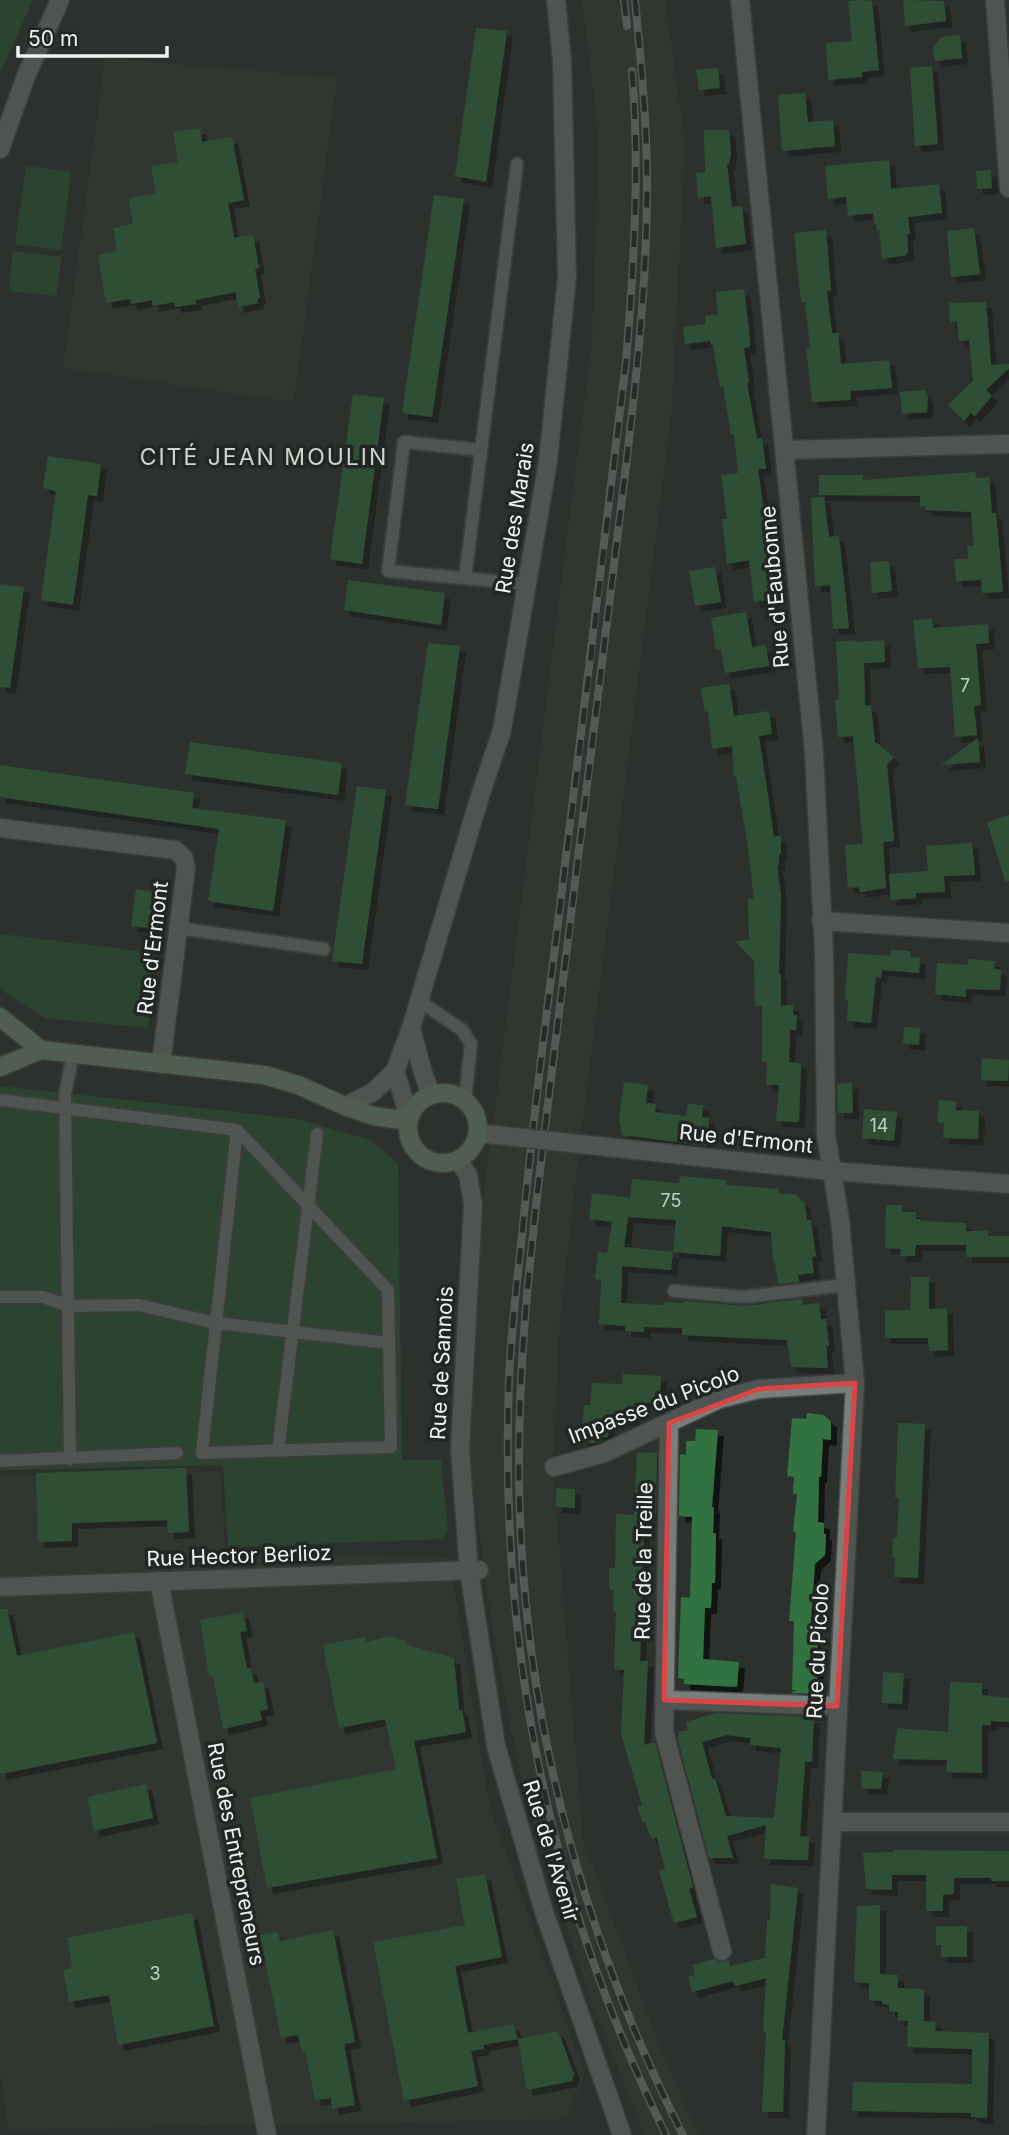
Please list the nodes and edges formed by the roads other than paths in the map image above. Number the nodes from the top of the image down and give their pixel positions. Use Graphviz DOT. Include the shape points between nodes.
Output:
graph roads {
  1 [pos="60,0"];
  2 [pos="556,0"];
  3 [pos="740,0"];
  4 [pos="995,0"];
  5 [pos="0,149"];
  6 [pos="517,164"];
  7 [pos="1009,188"];
  8 [pos="1009,444"];
  9 [pos="481,450"];
  10 [pos="785,450"];
  11 [pos="465,578"];
  12 [pos="527,584"];
  13 [pos="0,828"];
  14 [pos="821,921"];
  15 [pos="178,928"];
  16 [pos="1009,933"];
  17 [pos="324,949"];
  18 [pos="418,1000"];
  19 [pos="0,1017"];
  20 [pos="411,1028"];
  21 [pos="41,1050"];
  22 [pos="72,1054"];
  23 [pos="161,1064"];
  24 [pos="0,1067"];
  25 [pos="396,1071"];
  26 [pos="431,1094"];
  27 [pos="0,1100"];
  28 [pos="465,1100"];
  29 [pos="345,1106"];
  30 [pos="66,1108"];
  31 [pos="408,1119"];
  32 [pos="237,1130"];
  33 [pos="317,1134"];
  34 [pos="487,1134"];
  35 [pos="458,1160"];
  36 [pos="830,1171"];
  37 [pos="1009,1184"];
  38 [pos="308,1205"];
  39 [pos="845,1285"];
  40 [pos="674,1291"];
  41 [pos="0,1297"];
  42 [pos="69,1306"];
  43 [pos="216,1323"];
  44 [pos="293,1332"];
  45 [pos="389,1343"];
  46 [pos="855,1383"];
  47 [pos="669,1423"];
  48 [pos="278,1451"];
  49 [pos="177,1453"];
  50 [pos="70,1459"];
  51 [pos="0,1461"];
  52 [pos="554,1467"];
  53 [pos="474,1571"];
  54 [pos="159,1581"];
  55 [pos="0,1587"];
  56 [pos="664,1700"];
  57 [pos="837,1706"];
  58 [pos="832,1822"];
  59 [pos="1009,1822"];
  60 [pos="722,1951"];
  61 [pos="267,2135"];
  62 [pos="622,2135"];
  63 [pos="816,2135"];
  1 -- 5 [label="street"];
  2 -- 12 [label="street, Rue des Marais" via="562,61 567,277 548,461"];
  3 -- 10 [label="street, Rue d'Eaubonne"];
  4 -- 7 [label="street"];
  6 -- 9 [label="lane"];
  8 -- 10 [label="street"];
  9 -- 11 [label="lane"];
  9 -- 11 [label="lane" via="404,442 388,571"];
  10 -- 14 [label="street, Rue d'Eaubonne" via="814,753"];
  11 -- 12 [label="lane"];
  12 -- 18 [label="street, Rue des Marais" via="502,730"];
  13 -- 15 [label="street, Rue d'Ermont" via="175,850 184,858 186,868"];
  14 -- 16 [label="street"];
  14 -- 36 [label="street, Rue d'Eaubonne"];
  15 -- 17 [label="lane"];
  15 -- 23 [label="street, Rue d'Ermont"];
  18 -- 20 [label="street, Rue des Marais"];
  18 -- 28 [label="lane" via="463,1030 471,1044"];
  19 -- 21 [label="street"];
  20 -- 25 [label="street, Rue des Marais"];
  20 -- 26 [label="street, Rue des Marais"];
  21 -- 22 [label="street"];
  21 -- 24 [label="street"];
  22 -- 23 [label="street"];
  22 -- 30 [label="lane"];
  23 -- 29 [label="street" via="264,1075"];
  25 -- 29 [label="street" via="373,1092"];
  25 -- 31 [label="street"];
  26 -- 28 [label="street" via="443,1092"];
  26 -- 31 [label="street" via="414,1107"];
  27 -- 30 [label="lane"];
  28 -- 34 [label="street"];
  29 -- 31 [label="street" via="374,1116"];
  30 -- 32 [label="lane"];
  30 -- 42 [label="lane"];
  31 -- 35 [label="street" via="410,1143 426,1159 436,1163"];
  32 -- 38 [label="lane"];
  32 -- 43 [label="lane"];
  33 -- 38 [label="lane"];
  34 -- 35 [label="street"];
  34 -- 36 [label="street, Rue d'Ermont, bridge"];
  35 -- 53 [label="street, Rue de Sannois" via="468,1175 473,1205 460,1449"];
  36 -- 37 [label="street, Rue d'Ermont"];
  36 -- 39 [label="street, Rue du Picolo" via="840,1220"];
  38 -- 44 [label="lane"];
  38 -- 45 [label="lane" via="388,1290"];
  39 -- 40 [label="lane" via="744,1297"];
  39 -- 46 [label="street, Rue du Picolo"];
  41 -- 42 [label="lane" via="43,1297"];
  42 -- 43 [label="lane" via="139,1305"];
  42 -- 50 [label="lane"];
  43 -- 44 [label="lane"];
  43 -- 48 [label="lane" via="202,1453"];
  44 -- 45 [label="lane"];
  44 -- 48 [label="lane"];
  45 -- 48 [label="lane" via="391,1447"];
  46 -- 47 [label="street, Impasse du Picolo" via="758,1389 719,1399"];
  46 -- 57 [label="street, Rue du Picolo"];
  47 -- 52 [label="street, Impasse du Picolo" via="604,1453"];
  47 -- 56 [label="street, Rue de la Treille"];
  49 -- 50 [label="lane"];
  50 -- 51 [label="lane"];
  53 -- 54 [label="street, Rue Hector Berlioz"];
  53 -- 62 [label="street, Rue de l'Avenir" via="496,1746 544,1912"];
  54 -- 55 [label="street, Rue Hector Berlioz"];
  54 -- 61 [label="street, Rue des Entrepreneurs"];
  56 -- 57 [label="street"];
  56 -- 60 [label="street, Rue de la Treille" via="664,1731"];
  57 -- 58 [label="street, Rue du Picolo"];
  58 -- 59 [label="street"];
  58 -- 63 [label="street, Rue du Picolo"];
}
